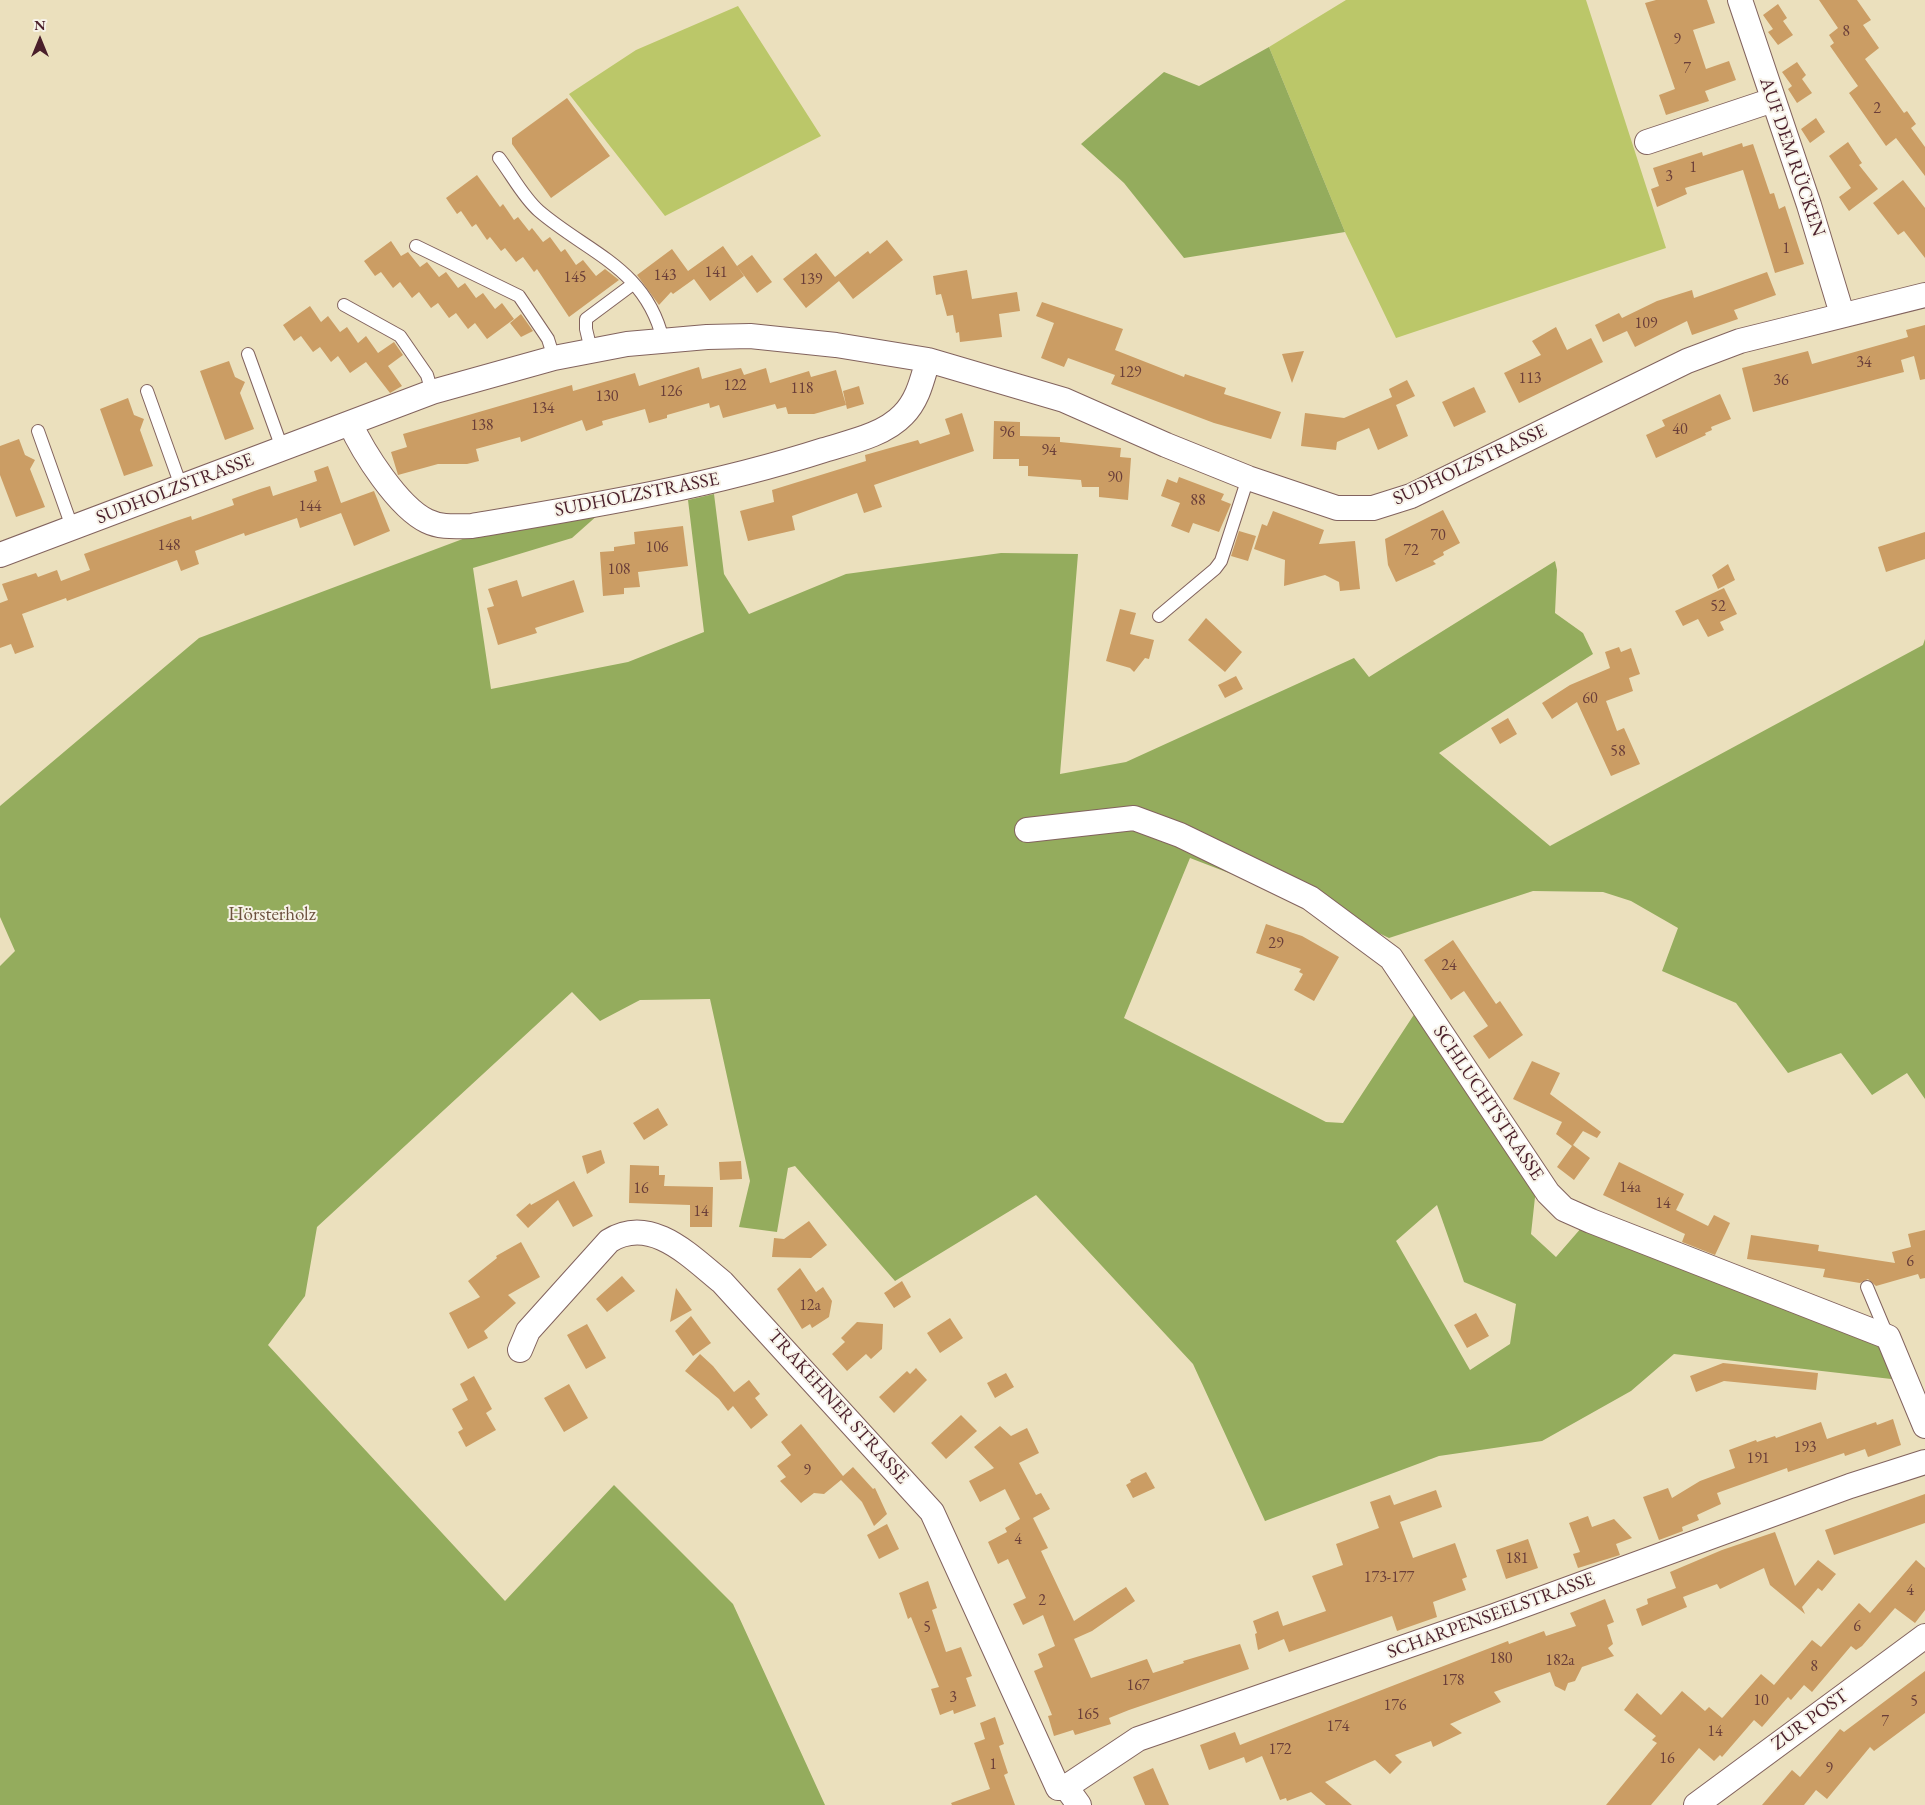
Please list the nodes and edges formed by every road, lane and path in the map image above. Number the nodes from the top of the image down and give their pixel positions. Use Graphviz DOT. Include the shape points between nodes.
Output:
graph roads {
  1 [pos="1740,0"];
  2 [pos="1773,100"];
  3 [pos="1648,142"];
  4 [pos="499,158"];
  5 [pos="416,246"];
  6 [pos="633,284"];
  7 [pos="1925,295"];
  8 [pos="344,305"];
  9 [pos="1842,314"];
  10 [pos="663,340"];
  11 [pos="591,350"];
  12 [pos="248,354"];
  13 [pos="554,358"];
  14 [pos="928,360"];
  15 [pos="147,391"];
  16 [pos="432,392"];
  17 [pos="350,422"];
  18 [pos="38,431"];
  19 [pos="282,448"];
  20 [pos="1248,478"];
  21 [pos="181,486"];
  22 [pos="72,527"];
  23 [pos="0,555"];
  24 [pos="1159,616"];
  25 [pos="1027,830"];
  26 [pos="1867,1287"];
  27 [pos="1888,1337"];
  28 [pos="520,1350"];
  29 [pos="1925,1426"];
  30 [pos="1925,1462"];
  31 [pos="1925,1636"];
  32 [pos="1068,1793"];
  33 [pos="1696,1805"];
  1 -- 2 [label="street, AUF DEM RÜCKEN"];
  2 -- 3 [label="street"];
  2 -- 9 [label="street, AUF DEM RÜCKEN"];
  4 -- 6 [label="lane" via="538,210 622,269"];
  5 -- 13 [label="lane" via="519,296 548,338"];
  6 -- 10 [label="lane" via="657,316"];
  6 -- 11 [label="lane" via="586,319"];
  7 -- 9 [label="street, SUDHOLZSTRASSE"];
  8 -- 16 [label="lane" via="400,336 427,375"];
  9 -- 20 [label="street, SUDHOLZSTRASSE" via="1740,341 1687,361 1411,496 1386,505 1362,509 1337,508"];
  10 -- 11 [label="street, SUDHOLZSTRASSE"];
  10 -- 14 [label="street, SUDHOLZSTRASSE" via="750,336 836,344"];
  11 -- 13 [label="street, SUDHOLZSTRASSE"];
  12 -- 19 [label="lane"];
  13 -- 16 [label="street, SUDHOLZSTRASSE"];
  14 -- 17 [label="street, SUDHOLZSTRASSE" via="919,390 902,416 881,431 694,486 472,526 446,527 427,521 406,505 372,462"];
  14 -- 20 [label="street, SUDHOLZSTRASSE" via="1064,400"];
  15 -- 21 [label="lane"];
  16 -- 17 [label="street, SUDHOLZSTRASSE"];
  17 -- 19 [label="street, SUDHOLZSTRASSE"];
  18 -- 22 [label="lane"];
  19 -- 21 [label="street, SUDHOLZSTRASSE"];
  20 -- 24 [label="lane" via="1221,561"];
  21 -- 22 [label="street, SUDHOLZSTRASSE"];
  22 -- 23 [label="street, SUDHOLZSTRASSE"];
  25 -- 27 [label="street, SCHLUCHTSTRASSE" via="1134,818 1180,834 1310,898 1391,958 1548,1193 1564,1208"];
  26 -- 27 [label="lane"];
  27 -- 29 [label="street"];
  28 -- 32 [label="street, TRAKEHNER STRASSE" via="528,1331 617,1236 636,1232 658,1235 688,1254 722,1282 932,1512"];
  30 -- 32 [label="street, SCHARPENSEELSTRASSE" via="1138,1739"];
  31 -- 33 [label="street, ZUR POST"];
}
